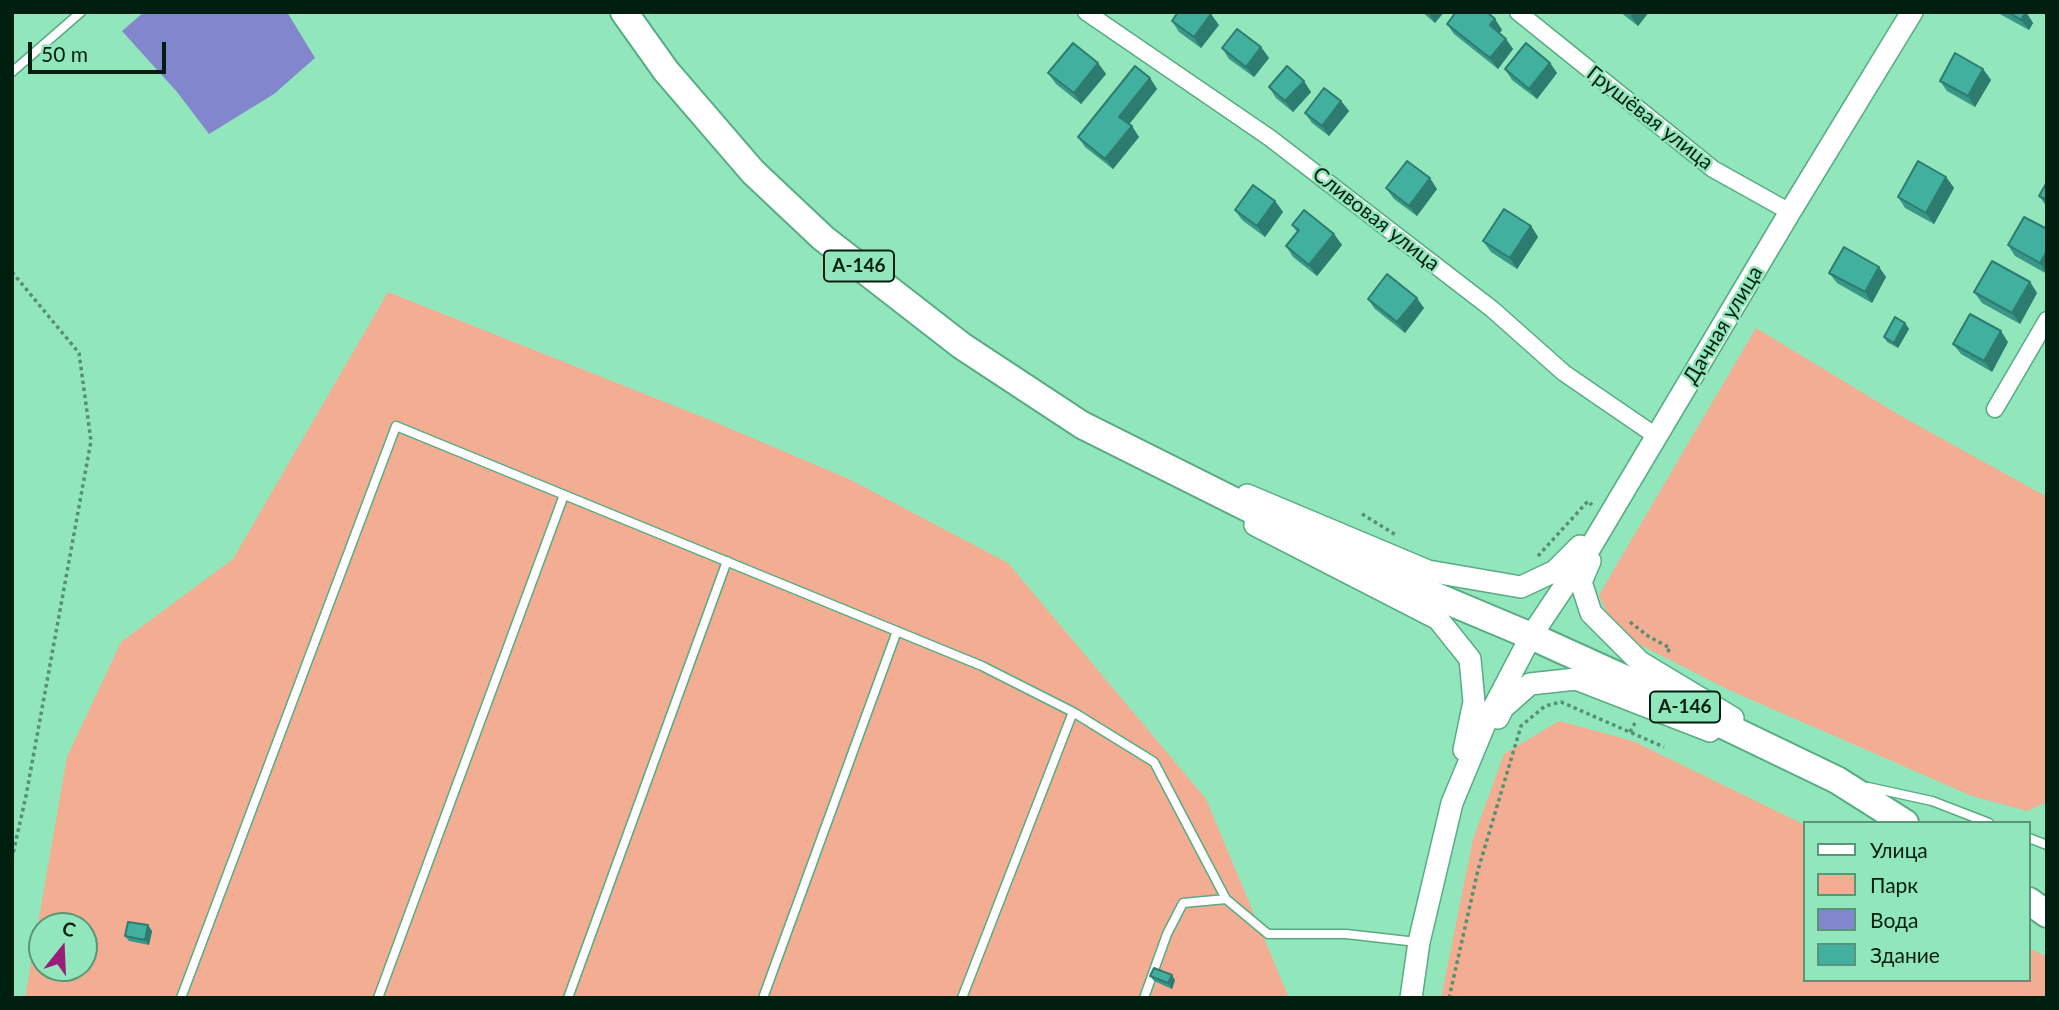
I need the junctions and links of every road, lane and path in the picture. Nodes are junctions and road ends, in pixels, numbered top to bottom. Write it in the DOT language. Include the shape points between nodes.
graph roads {
  1 [pos="81,12"];
  2 [pos="624,12"];
  3 [pos="1086,12"];
  4 [pos="1518,12"];
  5 [pos="1912,12"];
  6 [pos="12,72"];
  7 [pos="1790,212"];
  8 [pos="12,272"];
  9 [pos="2047,320"];
  10 [pos="1995,409"];
  11 [pos="1082,425"];
  12 [pos="1656,436"];
  13 [pos="564,495"];
  14 [pos="1608,517"];
  15 [pos="727,561"];
  16 [pos="897,631"];
  17 [pos="1531,636"];
  18 [pos="1073,712"];
  19 [pos="1664,747"];
  20 [pos="1837,780"];
  21 [pos="1452,803"];
  22 [pos="1902,821"];
  23 [pos="1984,821"];
  24 [pos="12,858"];
  25 [pos="1226,899"];
  26 [pos="2031,902"];
  27 [pos="2047,914"];
  28 [pos="1419,942"];
  29 [pos="181,998"];
  30 [pos="378,998"];
  31 [pos="568,998"];
  32 [pos="764,998"];
  33 [pos="962,998"];
  34 [pos="1144,998"];
  35 [pos="1411,998"];
  36 [pos="1449,998"];
  1 -- 6 [label="lane"];
  2 -- 11 [label="highway, А-146" via="666,71 754,172 823,238 962,346"];
  3 -- 12 [label="street, Сливовая улица" via="1270,138 1492,309 1564,373"];
  4 -- 7 [label="street, Грушёвая улица" via="1713,169"];
  5 -- 7 [label="main road, Дачная улица"];
  7 -- 12 [label="main road, Дачная улица"];
  8 -- 24 [label="path" via="79,353 91,441"];
  9 -- 10 [label="street"];
  11 -- 14 [label="main road" via="1428,571 1521,587 1555,571"];
  11 -- 17 [label="highway, А-146" via="1362,565"];
  11 -- 21 [label="main road" via="1285,541 1438,618 1470,659 1474,702"];
  12 -- 14 [label="main road, Дачная улица"];
  13 -- 15 [label="lane"];
  13 -- 29 [label="lane" via="396,426"];
  13 -- 30 [label="lane"];
  14 -- 17 [label="main road, Дачная улица"];
  14 -- 20 [label="main road" via="1581,582 1591,613 1640,662"];
  15 -- 16 [label="lane"];
  15 -- 31 [label="lane"];
  16 -- 18 [label="lane" via="982,666"];
  16 -- 32 [label="lane"];
  17 -- 20 [label="highway, А-146"];
  17 -- 21 [label="main road, Дачная улица" via="1484,726"];
  18 -- 25 [label="lane" via="1154,762"];
  18 -- 33 [label="lane"];
  19 -- 36 [label="path" via="1561,702 1545,706 1521,726 1478,870"];
  20 -- 21 [label="main road" via="1576,679 1530,684 1503,708"];
  20 -- 22 [label="highway, А-146"];
  20 -- 23 [label="lane" via="1932,801"];
  21 -- 28 [label="main road"];
  25 -- 28 [label="lane" via="1268,934 1346,934"];
  25 -- 34 [label="lane" via="1182,903"];
  26 -- 27 [label="highway"];
  28 -- 35 [label="main road"];
}
